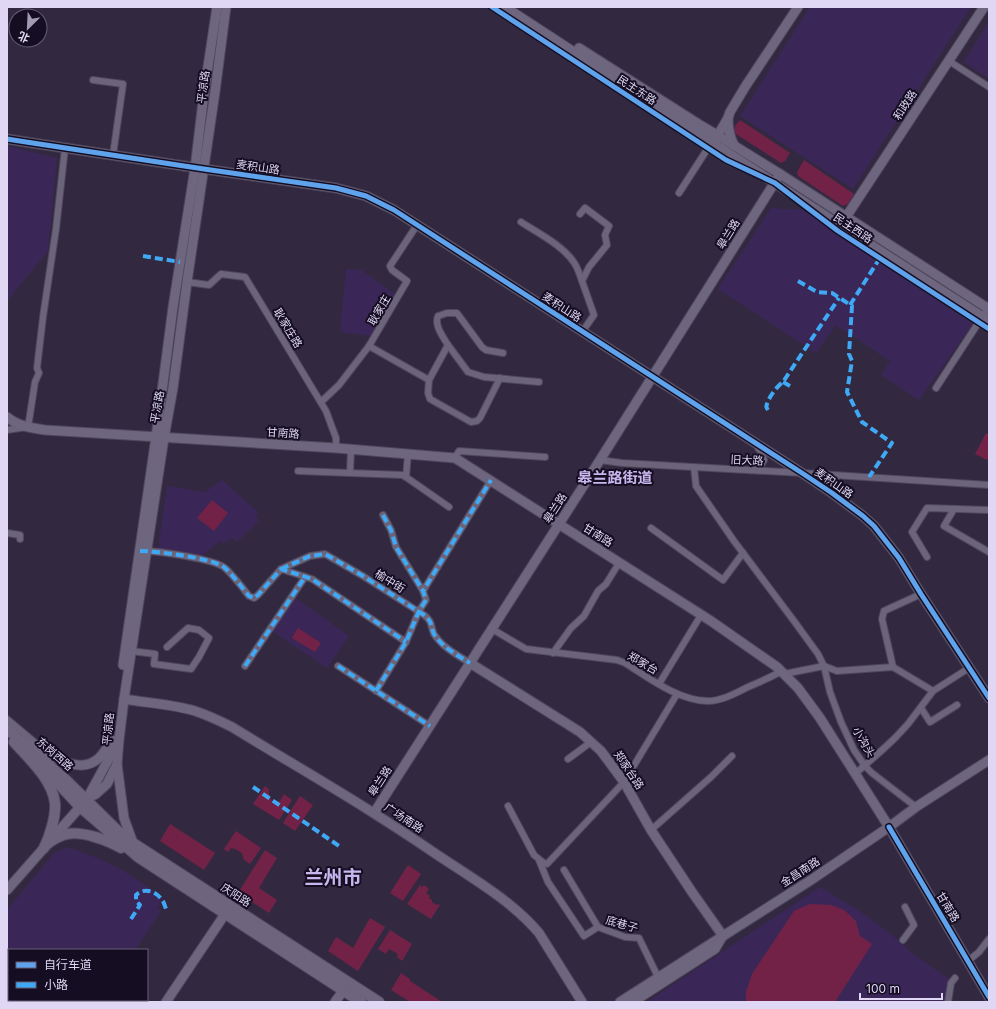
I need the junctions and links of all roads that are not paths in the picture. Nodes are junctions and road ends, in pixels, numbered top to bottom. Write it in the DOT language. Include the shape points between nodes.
graph roads {
  1 [pos="217,7"];
  2 [pos="226,7"];
  3 [pos="492,7"];
  4 [pos="515,7"];
  5 [pos="798,7"];
  6 [pos="984,7"];
  7 [pos="502,9"];
  8 [pos="949,61"];
  9 [pos="93,80"];
  10 [pos="989,87"];
  11 [pos="728,118"];
  12 [pos="7,139"];
  13 [pos="713,142"];
  14 [pos="735,146"];
  15 [pos="64,148"];
  16 [pos="113,155"];
  17 [pos="199,168"];
  18 [pos="780,174"];
  19 [pos="775,183"];
  20 [pos="679,192"];
  21 [pos="580,214"];
  22 [pos="846,217"];
  23 [pos="521,222"];
  24 [pos="417,225"];
  25 [pos="582,281"];
  26 [pos="187,282"];
  27 [pos="988,308"];
  28 [pos="983,320"];
  29 [pos="989,330"];
  30 [pos="582,332"];
  31 [pos="448,345"];
  32 [pos="369,346"];
  33 [pos="503,353"];
  34 [pos="500,378"];
  35 [pos="652,378"];
  36 [pos="430,380"];
  37 [pos="539,382"];
  38 [pos="936,388"];
  39 [pos="321,402"];
  40 [pos="7,417"];
  41 [pos="27,427"];
  42 [pos="7,430"];
  43 [pos="160,437"];
  44 [pos="748,439"];
  45 [pos="336,448"];
  46 [pos="351,450"];
  47 [pos="408,454"];
  48 [pos="545,457"];
  49 [pos="455,458"];
  50 [pos="600,460"];
  51 [pos="694,467"];
  52 [pos="743,470"];
  53 [pos="298,471"];
  54 [pos="350,473"];
  55 [pos="802,473"];
  56 [pos="842,476"];
  57 [pos="406,477"];
  58 [pos="491,480"];
  59 [pos="989,485"];
  60 [pos="842,500"];
  61 [pos="449,508"];
  62 [pos="954,509"];
  63 [pos="988,510"];
  64 [pos="383,515"];
  65 [pos="559,524"];
  66 [pos="651,528"];
  67 [pos="7,533"];
  68 [pos="20,539"];
  69 [pos="143,551"];
  70 [pos="989,552"];
  71 [pos="743,553"];
  72 [pos="928,556"];
  73 [pos="619,563"];
  74 [pos="281,569"];
  75 [pos="305,577"];
  76 [pos="423,591"];
  77 [pos="921,594"];
  78 [pos="419,611"];
  79 [pos="701,615"];
  80 [pos="492,629"];
  81 [pos="406,642"];
  82 [pos="167,647"];
  83 [pos="131,651"];
  84 [pos="553,653"];
  85 [pos="470,663"];
  86 [pos="245,666"];
  87 [pos="338,666"];
  88 [pos="824,666"];
  89 [pos="893,667"];
  90 [pos="969,668"];
  91 [pos="783,673"];
  92 [pos="659,684"];
  93 [pos="933,691"];
  94 [pos="376,692"];
  95 [pos="677,694"];
  96 [pos="989,698"];
  97 [pos="124,699"];
  98 [pos="956,705"];
  99 [pos="921,708"];
  100 [pos="7,719"];
  101 [pos="430,726"];
  102 [pos="7,729"];
  103 [pos="13,739"];
  104 [pos="113,739"];
  105 [pos="591,742"];
  106 [pos="48,754"];
  107 [pos="732,756"];
  108 [pos="568,759"];
  109 [pos="989,760"];
  110 [pos="117,764"];
  111 [pos="865,766"];
  112 [pos="989,766"];
  113 [pos="855,774"];
  114 [pos="624,782"];
  115 [pos="83,803"];
  116 [pos="508,806"];
  117 [pos="916,808"];
  118 [pos="374,813"];
  119 [pos="889,827"];
  120 [pos="652,830"];
  121 [pos="133,843"];
  122 [pos="44,848"];
  123 [pos="138,857"];
  124 [pos="538,859"];
  125 [pos="564,870"];
  126 [pos="7,890"];
  127 [pos="905,907"];
  128 [pos="225,914"];
  129 [pos="598,928"];
  130 [pos="723,936"];
  131 [pos="989,939"];
  132 [pos="903,940"];
  133 [pos="968,961"];
  134 [pos="658,977"];
  135 [pos="955,978"];
  136 [pos="343,991"];
  137 [pos="989,997"];
  138 [pos="166,1002"];
  139 [pos="335,1002"];
  140 [pos="361,1002"];
  141 [pos="379,1002"];
  142 [pos="582,1002"];
  143 [pos="620,1002"];
  144 [pos="633,1002"];
  145 [pos="948,1002"];
  1 -- 17 [label="street, 平凉路" via="204,93"];
  2 -- 17 [label="street, 平凉路"];
  3 -- 7 [label="street, 民主东路"];
  4 -- 13 [label="street, 民主东路" via="700,125"];
  5 -- 11 [label="street" via="745,87"];
  6 -- 8 [label="street, 和政路"];
  7 -- 13 [label="street, 民主东路"];
  8 -- 10 [label="street"];
  8 -- 22 [label="street, 和政路"];
  9 -- 16 [label="street" via="122,84"];
  11 -- 13 [label="street"];
  11 -- 14 [label="street" via="729,133"];
  12 -- 15 [label="street, 麦积山路"];
  13 -- 14 [label="street, 民主东路"];
  13 -- 19 [label="street, 民主东路"];
  13 -- 20 [label="street"];
  14 -- 18 [label="street, 民主东路"];
  15 -- 16 [label="street, 麦积山路"];
  15 -- 41 [label="street" via="56,229 42,318 37,368 39,373"];
  16 -- 17 [label="street, 麦积山路"];
  17 -- 24 [label="street, 麦积山路" via="336,188 366,196"];
  17 -- 26 [label="street, 平凉路"];
  17 -- 43 [label="street, 平凉路" via="173,307"];
  18 -- 19 [label="street, 皋兰路"];
  18 -- 22 [label="street, 民主西路"];
  19 -- 28 [label="street, 民主西路"];
  19 -- 35 [label="street, 皋兰路"];
  21 -- 25 [label="street" via="585,208 609,226 605,235 607,245 589,266"];
  22 -- 27 [label="street, 民主西路"];
  23 -- 25 [label="street" via="554,243 568,256 575,263"];
  24 -- 30 [label="street, 麦积山路"];
  24 -- 32 [label="street, 耿家庄" via="390,266 407,281"];
  25 -- 30 [label="street" via="594,315"];
  26 -- 39 [label="street, 耿家庄路" via="209,285 222,274 245,277"];
  26 -- 43 [label="street, 平凉路" via="173,388"];
  27 -- 28 [label="street"];
  28 -- 29 [label="street, 民主西路"];
  28 -- 38 [label="street"];
  30 -- 35 [label="street, 麦积山路"];
  31 -- 33 [label="street" via="437,324 438,316 457,313 482,347"];
  31 -- 34 [label="street" via="468,372"];
  31 -- 36 [label="street"];
  32 -- 36 [label="street"];
  32 -- 39 [label="street, 耿家庄" via="353,369"];
  34 -- 36 [label="street" via="480,418 471,422 430,399"];
  34 -- 37 [label="street"];
  35 -- 44 [label="street, 麦积山路"];
  35 -- 50 [label="street, 皋兰路"];
  39 -- 45 [label="street, 耿家庄路" via="336,438"];
  40 -- 41 [label="street, 甘南路"];
  41 -- 42 [label="street"];
  41 -- 43 [label="street, 甘南路"];
  43 -- 45 [label="street, 甘南路"];
  43 -- 69 [label="street, 平凉路"];
  44 -- 52 [label="street" via="758,447 764,460 760,467"];
  44 -- 55 [label="street, 麦积山路"];
  45 -- 46 [label="street, 甘南路"];
  46 -- 47 [label="street, 甘南路"];
  46 -- 54 [label="street"];
  47 -- 49 [label="street, 甘南路"];
  47 -- 57 [label="street"];
  48 -- 49 [label="street" via="459,451"];
  49 -- 58 [label="street, 甘南路"];
  50 -- 51 [label="street, 旧大路"];
  50 -- 65 [label="street, 皋兰路"];
  51 -- 52 [label="street, 旧大路"];
  51 -- 71 [label="street, 小沟头" via="696,486"];
  52 -- 55 [label="street, 旧大路"];
  53 -- 54 [label="street"];
  54 -- 57 [label="street"];
  55 -- 56 [label="street, 旧大路"];
  55 -- 60 [label="street, 麦积山路"];
  56 -- 59 [label="street, 旧大路"];
  56 -- 60 [label="street" via="831,477 827,483 830,490"];
  57 -- 61 [label="street"];
  58 -- 65 [label="street, 甘南路"];
  58 -- 76 [label="street"];
  60 -- 77 [label="street, 麦积山路" via="874,526 899,558"];
  62 -- 63 [label="street"];
  62 -- 70 [label="street" via="944,526"];
  62 -- 72 [label="street" via="927,508 912,532"];
  64 -- 76 [label="street" via="396,547"];
  65 -- 73 [label="street, 甘南路"];
  65 -- 80 [label="street, 皋兰路"];
  66 -- 71 [label="street" via="723,580"];
  67 -- 68 [label="street" via="20,535"];
  69 -- 74 [label="street, 榆中街" via="219,564 254,598"];
  69 -- 83 [label="street, 平凉路"];
  69 -- 104 [label="street, 平凉路"];
  71 -- 88 [label="street, 小沟头" via="818,654"];
  73 -- 79 [label="street, 甘南路"];
  73 -- 84 [label="street" via="606,584 598,591 584,616 571,628"];
  74 -- 75 [label="street"];
  74 -- 78 [label="street, 榆中街" via="310,556 325,554"];
  75 -- 81 [label="street" via="312,579"];
  75 -- 86 [label="street"];
  76 -- 78 [label="street" via="426,600"];
  77 -- 89 [label="street" via="884,611 882,619"];
  77 -- 90 [label="street, 麦积山路"];
  78 -- 81 [label="street"];
  78 -- 85 [label="street, 榆中街" via="429,618 434,634 443,645"];
  79 -- 91 [label="street, 甘南路"];
  79 -- 92 [label="street"];
  80 -- 84 [label="street, 郑家台" via="526,650"];
  80 -- 85 [label="street, 皋兰路"];
  81 -- 94 [label="street"];
  82 -- 83 [label="street" via="188,628 199,630 209,638 191,669 154,664 155,654"];
  83 -- 97 [label="street, 平凉路"];
  84 -- 92 [label="street, 郑家台" via="617,660"];
  85 -- 101 [label="street, 皋兰路"];
  85 -- 105 [label="street, 郑家台路" via="580,732"];
  87 -- 94 [label="street"];
  88 -- 89 [label="street" via="837,671"];
  88 -- 91 [label="street, 郑家台"];
  88 -- 111 [label="street, 小沟头" via="841,722"];
  89 -- 93 [label="street"];
  90 -- 93 [label="street"];
  90 -- 96 [label="street, 麦积山路"];
  91 -- 95 [label="street, 郑家台" via="720,699 709,701"];
  91 -- 113 [label="street, 甘南路" via="798,688 820,718"];
  92 -- 95 [label="street, 郑家台"];
  93 -- 99 [label="street"];
  94 -- 101 [label="street"];
  95 -- 114 [label="street"];
  97 -- 110 [label="street, 平凉路"];
  97 -- 118 [label="street, 广场南路" via="178,707 218,720"];
  98 -- 99 [label="street" via="930,722"];
  99 -- 111 [label="street" via="895,738"];
  100 -- 106 [label="street, 东岗西路"];
  101 -- 118 [label="street, 皋兰路"];
  102 -- 103 [label="main road, 东岗西路"];
  103 -- 106 [label="street"];
  103 -- 115 [label="main road, 东岗西路"];
  103 -- 122 [label="main road" via="40,772 53,796 54,816"];
  104 -- 106 [label="street" via="99,758 91,763 72,764"];
  104 -- 115 [label="street, 平凉路" via="112,753"];
  105 -- 108 [label="street"];
  105 -- 114 [label="street, 郑家台路"];
  107 -- 120 [label="street"];
  109 -- 117 [label="street, 金昌南路"];
  110 -- 115 [label="street, 平凉路" via="107,784"];
  110 -- 121 [label="street" via="124,818"];
  111 -- 113 [label="street"];
  111 -- 117 [label="street, 小沟头"];
  112 -- 119 [label="street, 金昌南路" via="907,820"];
  113 -- 119 [label="street, 甘南路"];
  114 -- 120 [label="street, 郑家台路"];
  114 -- 124 [label="street" via="547,864"];
  115 -- 121 [label="main road, 庆阳路"];
  115 -- 122 [label="street, 平凉路"];
  115 -- 123 [label="main road, 庆阳路"];
  116 -- 124 [label="street" via="534,856"];
  117 -- 119 [label="street, 金昌南路"];
  118 -- 142 [label="street, 广场南路" via="519,912 539,933"];
  119 -- 130 [label="street, 金昌南路"];
  119 -- 133 [label="street, 甘南路"];
  120 -- 130 [label="street, 郑家台路"];
  121 -- 141 [label="main road, 庆阳路"];
  122 -- 123 [label="main road" via="53,839 74,833 116,844"];
  122 -- 126 [label="street, 平凉路"];
  123 -- 128 [label="main road, 庆阳路"];
  124 -- 129 [label="street" via="548,882 584,936"];
  125 -- 129 [label="street, 底巷子"];
  127 -- 132 [label="street" via="914,925"];
  128 -- 136 [label="main road, 庆阳路"];
  128 -- 138 [label="street"];
  129 -- 134 [label="street, 底巷子" via="625,937 639,938"];
  130 -- 134 [label="street, 金昌南路"];
  130 -- 144 [label="street, 金昌南路" via="715,949"];
  131 -- 133 [label="street"];
  133 -- 137 [label="street, 甘南路"];
  134 -- 143 [label="street, 金昌南路"];
  135 -- 145 [label="street" via="951,983"];
  136 -- 139 [label="street"];
  136 -- 140 [label="main road, 庆阳路"];
}
